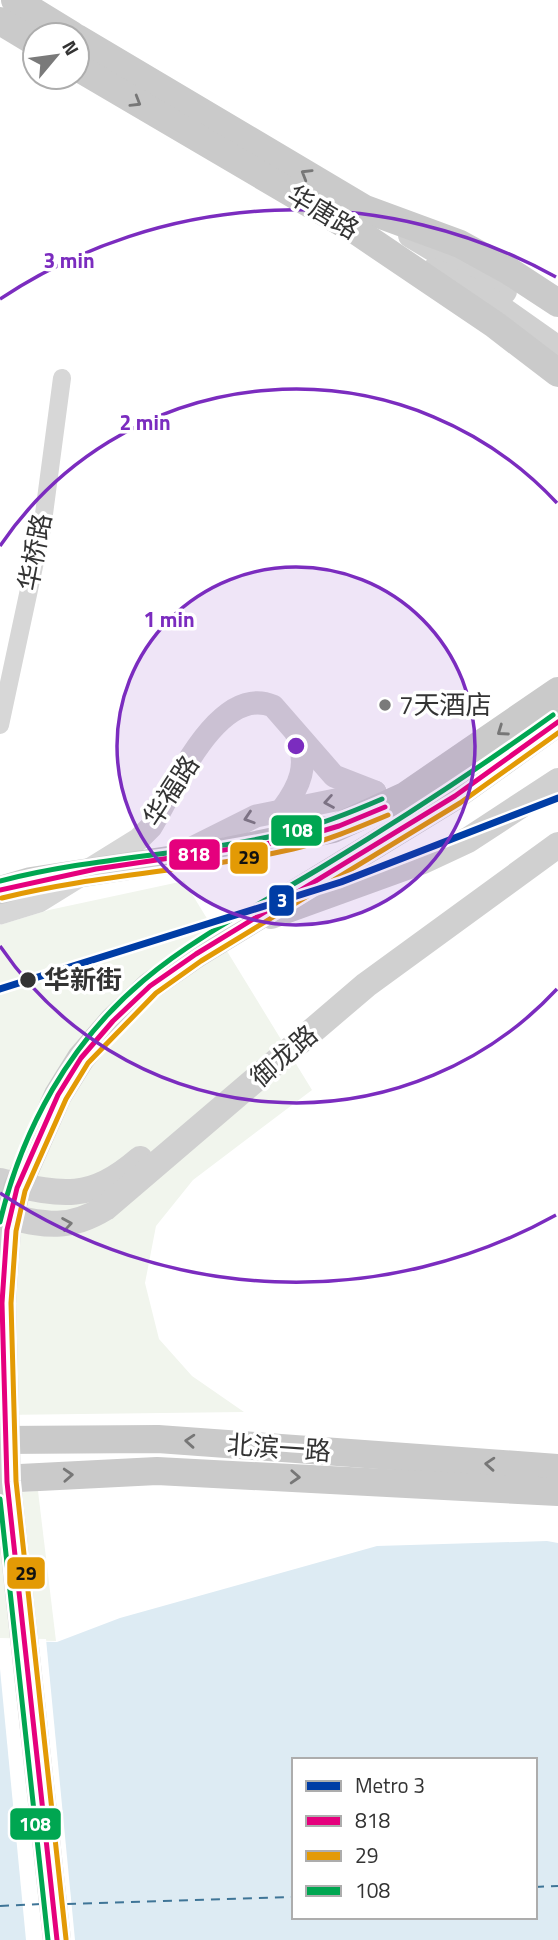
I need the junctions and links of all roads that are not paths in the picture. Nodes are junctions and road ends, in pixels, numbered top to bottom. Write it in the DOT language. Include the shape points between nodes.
graph roads {
  1 [pos="7,15"];
  2 [pos="26,21"];
  3 [pos="21,28"];
  4 [pos="91,47"];
  5 [pos="91,75"];
  6 [pos="361,220"];
  7 [pos="558,303"];
  8 [pos="558,327"];
  9 [pos="558,349"];
  10 [pos="558,373"];
  11 [pos="62,378"];
  12 [pos="558,691"];
  13 [pos="558,722"];
  14 [pos="0,725"];
  15 [pos="293,727"];
  16 [pos="444,772"];
  17 [pos="558,781"];
  18 [pos="375,792"];
  19 [pos="558,798"];
  20 [pos="282,810"];
  21 [pos="509,814"];
  22 [pos="558,829"];
  23 [pos="223,842"];
  24 [pos="558,845"];
  25 [pos="0,890"];
  26 [pos="0,913"];
  27 [pos="243,926"];
  28 [pos="0,1181"];
  29 [pos="0,1214"];
  30 [pos="0,1440"];
  31 [pos="558,1468"];
  32 [pos="0,1479"];
  33 [pos="558,1492"];
  34 [pos="57,1940"];
  1 -- 2 [label="main road"];
  1 -- 3 [label="main road"];
  6 -- 4 [label="main road, 华唐路, one-way"];
  5 -- 6 [label="main road, 华唐路, one-way"];
  6 -- 7 [label="main road, 华唐路" via="460,244"];
  6 -- 8 [label="main road" via="458,262"];
  6 -- 9 [label="main road"];
  6 -- 10 [label="main road, 华唐路"];
  11 -- 14 [label="street, 华桥路" via="42,529"];
  12 -- 16 [label="main road, one-way"];
  13 -- 27 [label="main road" via="455,796"];
  15 -- 18 [label="street, 华福路" via="334,776"];
  15 -- 20 [label="street" via="301,746 303,771 296,792"];
  15 -- 26 [label="street, 华福路" via="273,706 260,701 230,710 209,731 139,839 39,901"];
  16 -- 18 [label="street"];
  16 -- 23 [label="main road" via="369,815 333,828"];
  17 -- 21 [label="main road"];
  18 -- 20 [label="street, one-way"];
  19 -- 21 [label="main road" via="546,798"];
  20 -- 23 [label="street, one-way" via="239,822"];
  21 -- 27 [label="main road" via="423,861"];
  22 -- 28 [label="main road, 御龙路" via="354,972 114,1179 74,1195"];
  23 -- 25 [label="main road" via="164,862 31,881"];
  29 -- 24 [label="main road, 御龙路, one-way" via="57,1226 77,1223 105,1208 366,985"];
  27 -- 34 [label="main road" via="159,980 113,1021 81,1058 58,1095 17,1188 8,1230 2,1303 7,1482"];
  31 -- 30 [label="main road, 北滨一路, one-way" via="158,1439"];
  32 -- 33 [label="main road, 北滨一路, one-way" via="157,1471"];
}
